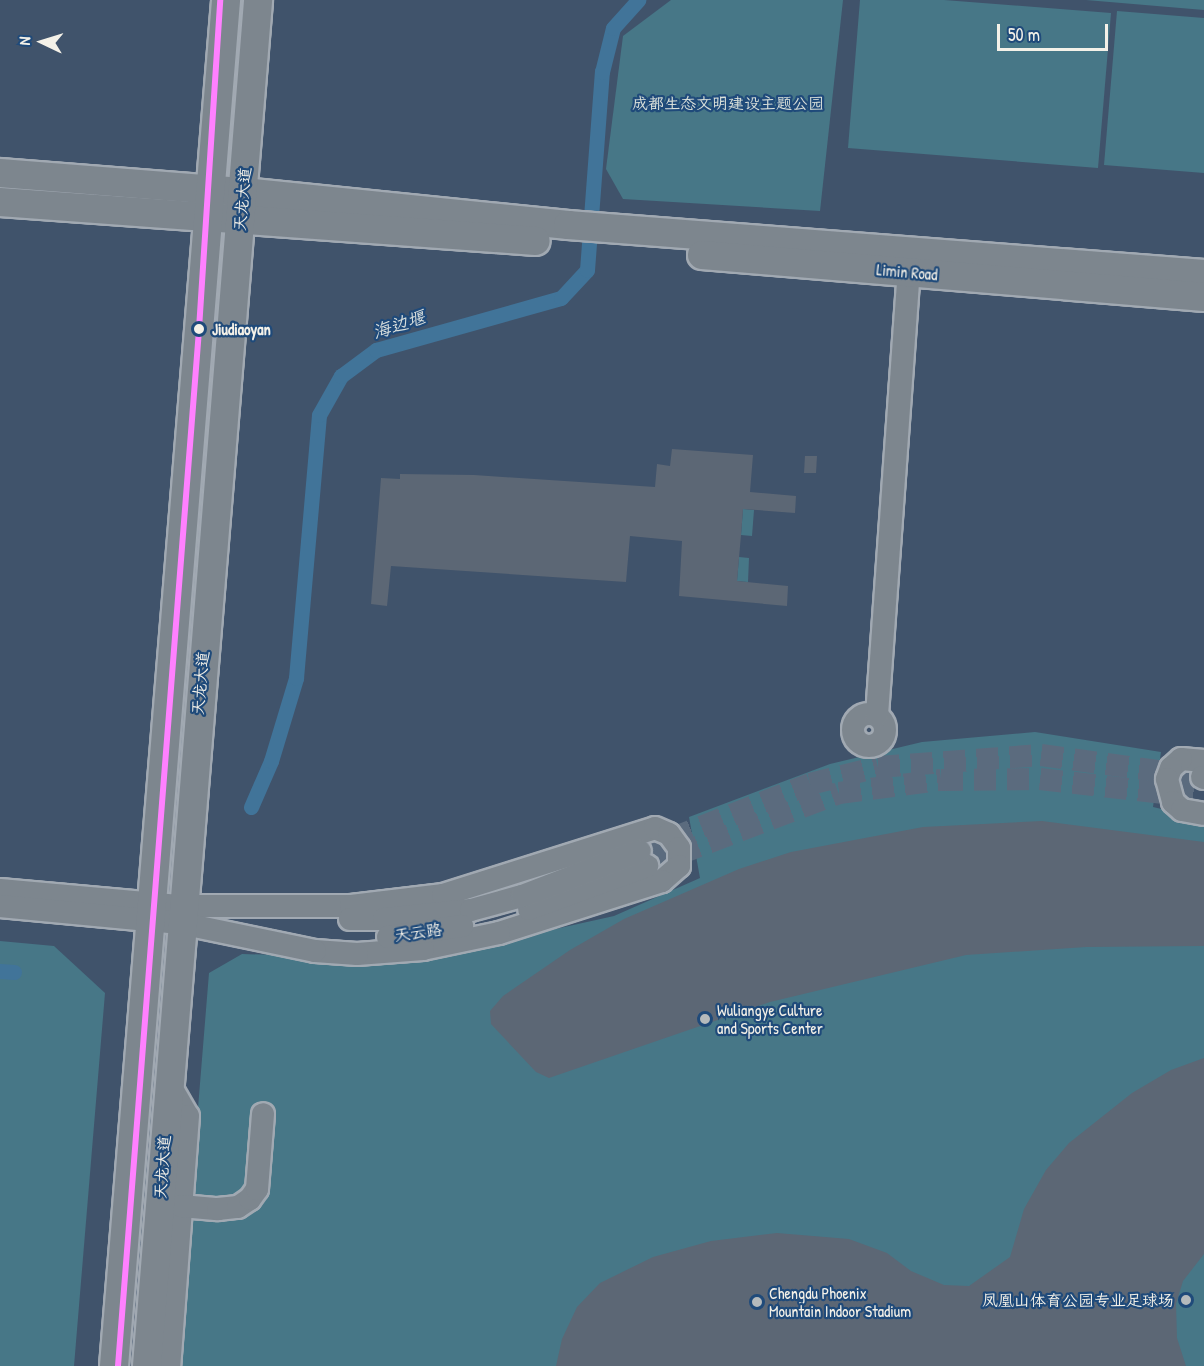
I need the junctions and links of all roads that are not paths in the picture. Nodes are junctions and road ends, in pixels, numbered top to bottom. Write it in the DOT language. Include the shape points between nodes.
graph roads {
  1 [pos="226,0"];
  2 [pos="258,0"];
  3 [pos="0,172"];
  4 [pos="213,190"];
  5 [pos="243,192"];
  6 [pos="0,202"];
  7 [pos="211,219"];
  8 [pos="240,220"];
  9 [pos="566,234"];
  10 [pos="904,261"];
  11 [pos="1204,274"];
  12 [pos="1204,297"];
  13 [pos="871,714"];
  14 [pos="644,859"];
  15 [pos="0,890"];
  16 [pos="0,906"];
  17 [pos="151,912"];
  18 [pos="181,915"];
  19 [pos="168,1082"];
  20 [pos="263,1114"];
  21 [pos="181,1206"];
  22 [pos="114,1366"];
  23 [pos="147,1366"];
  24 [pos="169,1366"];
  1 -- 4 [label="main road, 天龙大道"];
  2 -- 5 [label="main road, 天龙大道"];
  3 -- 4 [label="main road"];
  4 -- 5 [label="main road"];
  4 -- 7 [label="main road, 天龙大道"];
  5 -- 8 [label="main road, 天龙大道"];
  5 -- 9 [label="main road"];
  6 -- 7 [label="main road"];
  7 -- 8 [label="main road"];
  7 -- 17 [label="main road, 天龙大道"];
  8 -- 9 [label="main road"];
  8 -- 18 [label="main road, 天龙大道"];
  9 -- 10 [label="main road, Limin Road"];
  10 -- 11 [label="main road, Limin Road"];
  10 -- 12 [label="main road, Limin Road"];
  10 -- 13 [label="street"];
  14 -- 18 [label="street, 天云路" via="502,918 417,934 358,939"];
  15 -- 17 [label="street"];
  16 -- 17 [label="street"];
  17 -- 18 [label="street"];
  17 -- 22 [label="main road, 天龙大道"];
  18 -- 18 [label="street" via="315,951 357,954 423,949 499,933 662,881 679,866 679,848 669,834 655,828 443,895 351,906"];
  18 -- 19 [label="main road, 天龙大道"];
  19 -- 21 [label="street" via="188,1116"];
  19 -- 23 [label="main road, 天龙大道"];
  20 -- 21 [label="street" via="257,1189 250,1199 238,1207"];
  21 -- 24 [label="street"];
}
